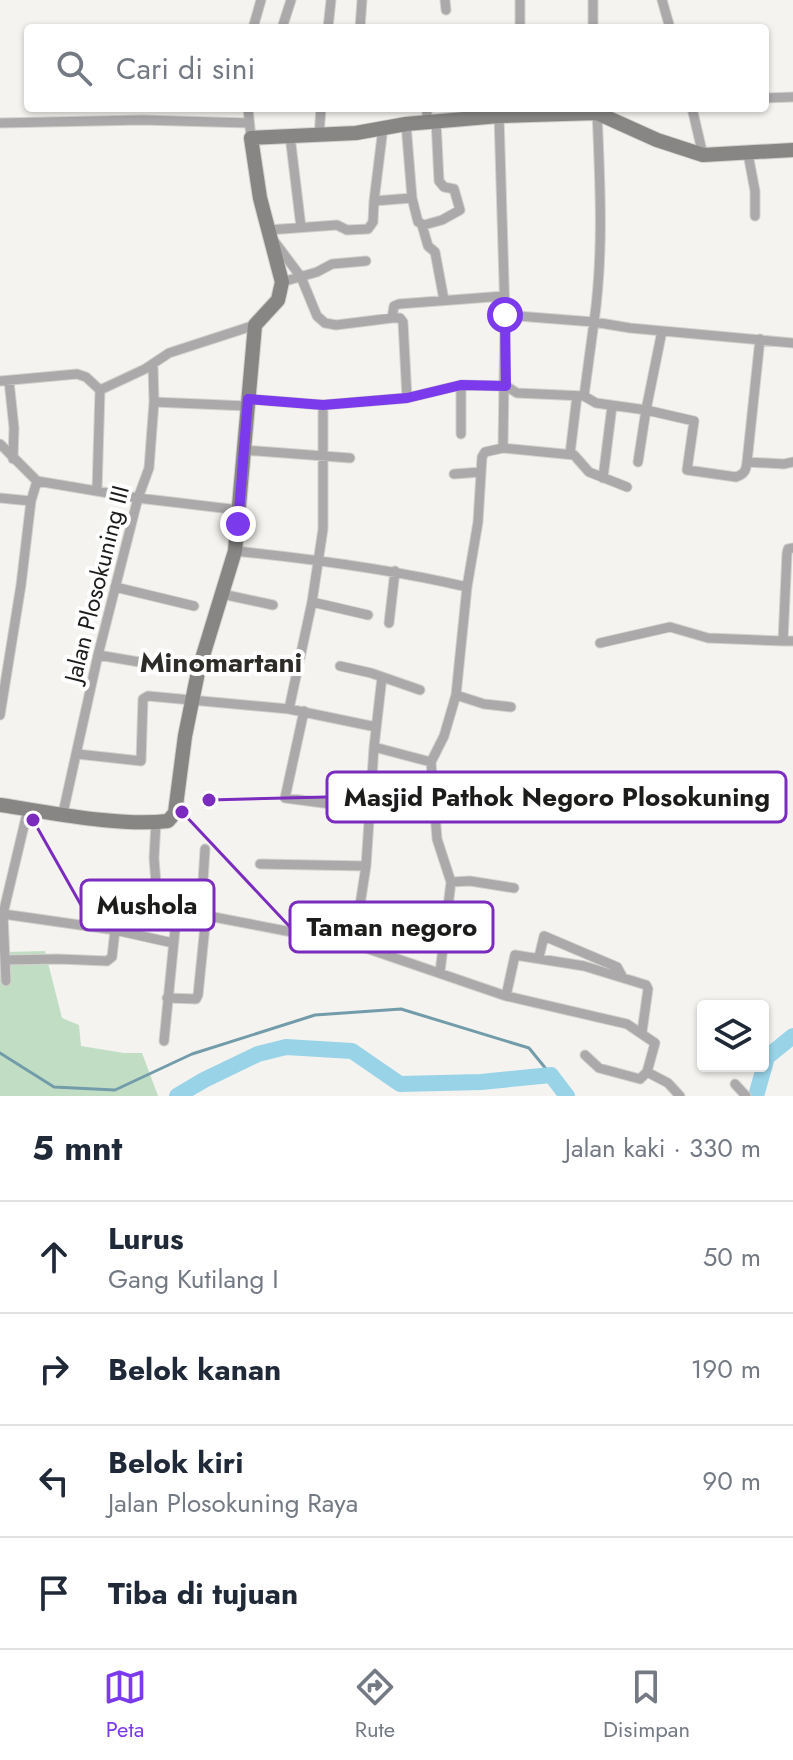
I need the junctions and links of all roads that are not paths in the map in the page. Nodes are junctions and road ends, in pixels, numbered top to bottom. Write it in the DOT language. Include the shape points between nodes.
graph roads {
  1 [pos="261,0"];
  2 [pos="291,0"];
  3 [pos="331,0"];
  4 [pos="362,0"];
  5 [pos="520,0"];
  6 [pos="593,0"];
  7 [pos="662,0"];
  8 [pos="254,24"];
  9 [pos="283,24"];
  10 [pos="328,24"];
  11 [pos="360,24"];
  12 [pos="520,24"];
  13 [pos="593,24"];
  14 [pos="669,24"];
  15 [pos="793,97"];
  16 [pos="769,98"];
  17 [pos="248,112"];
  18 [pos="321,112"];
  19 [pos="577,112"];
  20 [pos="596,112"];
  21 [pos="693,112"];
  22 [pos="615,115"];
  23 [pos="499,116"];
  24 [pos="430,117"];
  25 [pos="0,123"];
  26 [pos="406,124"];
  27 [pos="383,128"];
  28 [pos="250,131"];
  29 [pos="290,136"];
  30 [pos="319,136"];
  31 [pos="793,150"];
  32 [pos="748,154"];
  33 [pos="703,155"];
  34 [pos="412,198"];
  35 [pos="374,201"];
  36 [pos="755,216"];
  37 [pos="422,225"];
  38 [pos="301,227"];
  39 [pos="269,232"];
  40 [pos="366,261"];
  41 [pos="294,279"];
  42 [pos="504,296"];
  43 [pos="444,300"];
  44 [pos="505,315"];
  45 [pos="392,318"];
  46 [pos="594,322"];
  47 [pos="255,325"];
  48 [pos="662,331"];
  49 [pos="760,339"];
  50 [pos="793,343"];
  51 [pos="153,364"];
  52 [pos="4,381"];
  53 [pos="461,385"];
  54 [pos="506,386"];
  55 [pos="100,390"];
  56 [pos="580,396"];
  57 [pos="407,398"];
  58 [pos="154,402"];
  59 [pos="248,402"];
  60 [pos="323,405"];
  61 [pos="612,406"];
  62 [pos="646,410"];
  63 [pos="461,434"];
  64 [pos="0,444"];
  65 [pos="503,448"];
  66 [pos="244,450"];
  67 [pos="570,454"];
  68 [pos="324,458"];
  69 [pos="350,458"];
  70 [pos="13,459"];
  71 [pos="638,462"];
  72 [pos="747,462"];
  73 [pos="793,462"];
  74 [pos="481,472"];
  75 [pos="454,474"];
  76 [pos="603,478"];
  77 [pos="37,481"];
  78 [pos="627,487"];
  79 [pos="97,491"];
  80 [pos="0,498"];
  81 [pos="138,498"];
  82 [pos="31,501"];
  83 [pos="239,510"];
  84 [pos="793,548"];
  85 [pos="235,551"];
  86 [pos="319,559"];
  87 [pos="395,571"];
  88 [pos="115,587"];
  89 [pos="467,587"];
  90 [pos="222,594"];
  91 [pos="312,602"];
  92 [pos="273,605"];
  93 [pos="194,606"];
  94 [pos="368,615"];
  95 [pos="389,623"];
  96 [pos="788,641"];
  97 [pos="600,643"];
  98 [pos="98,655"];
  99 [pos="340,666"];
  100 [pos="198,672"];
  101 [pos="382,677"];
  102 [pos="3,689"];
  103 [pos="420,690"];
  104 [pos="456,695"];
  105 [pos="193,700"];
  106 [pos="511,707"];
  107 [pos="289,709"];
  108 [pos="304,711"];
  109 [pos="0,715"];
  110 [pos="376,727"];
  111 [pos="374,747"];
  112 [pos="77,754"];
  113 [pos="431,762"];
  114 [pos="0,805"];
  115 [pos="28,809"];
  116 [pos="369,809"];
  117 [pos="63,813"];
  118 [pos="156,822"];
  119 [pos="205,849"];
  120 [pos="260,864"];
  121 [pos="366,866"];
  122 [pos="451,882"];
  123 [pos="514,888"];
  124 [pos="3,897"];
  125 [pos="177,910"];
  126 [pos="3,914"];
  127 [pos="203,915"];
  128 [pos="115,930"];
  129 [pos="173,943"];
  130 [pos="354,944"];
  131 [pos="539,957"];
  132 [pos="5,960"];
  133 [pos="440,972"];
  134 [pos="623,978"];
  135 [pos="6,981"];
  136 [pos="506,996"];
  137 [pos="167,998"];
  138 [pos="642,1032"];
  139 [pos="164,1041"];
  140 [pos="585,1055"];
  141 [pos="647,1072"];
  142 [pos="735,1084"];
  143 [pos="680,1096"];
  144 [pos="746,1096"];
  1 -- 8 [label="street"];
  2 -- 9 [label="street"];
  3 -- 10 [label="street"];
  4 -- 11 [label="street"];
  5 -- 12 [label="street"];
  6 -- 13 [label="street"];
  7 -- 14 [label="street"];
  15 -- 16 [label="street"];
  17 -- 28 [label="street"];
  18 -- 30 [label="street"];
  19 -- 23 [label="street"];
  20 -- 46 [label="street" via="601,197"];
  21 -- 33 [label="street"];
  22 -- 33 [label="street" via="657,140"];
  23 -- 24 [label="street"];
  23 -- 42 [label="street"];
  24 -- 26 [label="street"];
  24 -- 37 [label="street" via="439,181 453,188 460,210"];
  25 -- 28 [label="street" via="142,120"];
  26 -- 27 [label="street"];
  26 -- 34 [label="street"];
  27 -- 30 [label="street"];
  27 -- 35 [label="street"];
  28 -- 29 [label="street"];
  28 -- 39 [label="street"];
  29 -- 30 [label="street"];
  29 -- 38 [label="street"];
  31 -- 32 [label="street"];
  32 -- 33 [label="street"];
  32 -- 36 [label="street"];
  34 -- 35 [label="street"];
  34 -- 37 [label="street"];
  35 -- 38 [label="street" via="368,229"];
  37 -- 43 [label="street" via="435,252"];
  38 -- 39 [label="street"];
  39 -- 41 [label="street"];
  40 -- 41 [label="street" via="330,264"];
  41 -- 45 [label="street" via="325,323"];
  41 -- 47 [label="street"];
  42 -- 43 [label="street"];
  42 -- 44 [label="street"];
  43 -- 45 [label="street" via="399,304"];
  44 -- 46 [label="street"];
  44 -- 54 [label="street"];
  45 -- 57 [label="street" via="403,322"];
  46 -- 48 [label="street"];
  46 -- 56 [label="street"];
  47 -- 51 [label="street" via="169,353"];
  47 -- 59 [label="street"];
  48 -- 49 [label="street"];
  48 -- 62 [label="street"];
  49 -- 50 [label="street"];
  49 -- 72 [label="street"];
  51 -- 55 [label="street"];
  51 -- 58 [label="street, Jalan Plosokuning III"];
  52 -- 55 [label="street" via="77,374"];
  52 -- 70 [label="street" via="14,428"];
  53 -- 54 [label="street"];
  53 -- 57 [label="street"];
  53 -- 63 [label="street"];
  54 -- 56 [label="street" via="517,393"];
  54 -- 65 [label="street"];
  55 -- 79 [label="street"];
  56 -- 61 [label="street"];
  56 -- 67 [label="street"];
  57 -- 60 [label="street"];
  58 -- 59 [label="street"];
  58 -- 81 [label="street, Jalan Plosokuning III" via="149,468"];
  59 -- 60 [label="street"];
  59 -- 66 [label="street"];
  60 -- 68 [label="street"];
  61 -- 62 [label="street"];
  61 -- 76 [label="street"];
  62 -- 71 [label="street"];
  62 -- 72 [label="street" via="694,421 687,470 736,477 746,471"];
  64 -- 70 [label="street"];
  65 -- 67 [label="street"];
  65 -- 74 [label="street" via="485,452"];
  66 -- 68 [label="street"];
  66 -- 83 [label="street"];
  67 -- 76 [label="street"];
  68 -- 69 [label="street"];
  68 -- 86 [label="street"];
  70 -- 77 [label="street"];
  72 -- 73 [label="street"];
  74 -- 75 [label="street"];
  74 -- 89 [label="street"];
  76 -- 78 [label="street"];
  77 -- 79 [label="street"];
  77 -- 82 [label="street"];
  79 -- 81 [label="street"];
  80 -- 82 [label="street"];
  81 -- 83 [label="street"];
  81 -- 88 [label="street, Jalan Plosokuning III"];
  82 -- 102 [label="street"];
  83 -- 85 [label="street"];
  84 -- 96 [label="street" via="787,553"];
  85 -- 86 [label="street"];
  85 -- 90 [label="street"];
  86 -- 87 [label="street"];
  86 -- 91 [label="street"];
  87 -- 89 [label="street"];
  87 -- 95 [label="street"];
  88 -- 93 [label="street"];
  88 -- 98 [label="street, Jalan Plosokuning III"];
  89 -- 104 [label="street"];
  90 -- 92 [label="street"];
  90 -- 100 [label="street"];
  91 -- 94 [label="street"];
  91 -- 107 [label="street"];
  96 -- 97 [label="street" via="708,638 670,627"];
  98 -- 100 [label="street"];
  98 -- 112 [label="street, Jalan Plosokuning III"];
  99 -- 101 [label="street"];
  100 -- 105 [label="street"];
  101 -- 103 [label="street"];
  101 -- 110 [label="street"];
  102 -- 109 [label="street"];
  104 -- 106 [label="street"];
  104 -- 113 [label="street"];
  105 -- 107 [label="street"];
  105 -- 112 [label="street" via="145,697 141,761"];
  105 -- 118 [label="street" via="175,813 168,821"];
  107 -- 108 [label="street"];
  108 -- 110 [label="street"];
  108 -- 116 [label="street" via="285,798"];
  110 -- 111 [label="street"];
  111 -- 113 [label="street"];
  111 -- 116 [label="street"];
  112 -- 117 [label="street, Jalan Plosokuning III"];
  113 -- 122 [label="street" via="437,839"];
  114 -- 115 [label="street"];
  115 -- 117 [label="street"];
  115 -- 124 [label="street"];
  116 -- 121 [label="street"];
  117 -- 118 [label="street"];
  118 -- 125 [label="street" via="157,896"];
  119 -- 127 [label="street"];
  120 -- 121 [label="street"];
  121 -- 130 [label="street"];
  122 -- 123 [label="street"];
  122 -- 133 [label="street"];
  124 -- 126 [label="street"];
  125 -- 127 [label="street"];
  125 -- 129 [label="street"];
  126 -- 128 [label="street"];
  126 -- 132 [label="street"];
  127 -- 130 [label="street"];
  127 -- 137 [label="street" via="198,995 189,1001"];
  128 -- 129 [label="street"];
  128 -- 132 [label="street" via="107,961"];
  129 -- 137 [label="street"];
  130 -- 133 [label="street"];
  131 -- 134 [label="street"];
  131 -- 134 [label="street" via="544,936 617,967"];
  131 -- 136 [label="street" via="513,957"];
  132 -- 135 [label="street"];
  133 -- 136 [label="street"];
  134 -- 138 [label="street" via="648,989"];
  136 -- 138 [label="street"];
  137 -- 139 [label="street"];
  138 -- 141 [label="street" via="655,1043"];
  140 -- 141 [label="street" via="604,1071 640,1079"];
  141 -- 143 [label="street"];
  142 -- 144 [label="street"];
}
